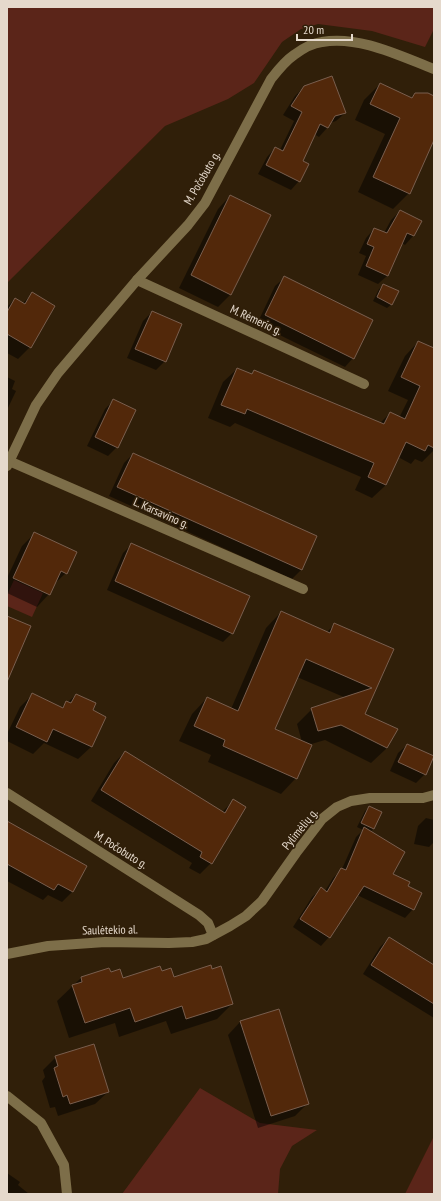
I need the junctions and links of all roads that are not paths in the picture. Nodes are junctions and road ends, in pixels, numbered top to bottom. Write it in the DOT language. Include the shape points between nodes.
graph roads {
  1 [pos="434,69"];
  2 [pos="137,280"];
  3 [pos="364,384"];
  4 [pos="8,463"];
  5 [pos="303,589"];
  6 [pos="7,793"];
  7 [pos="434,795"];
  8 [pos="214,935"];
  9 [pos="7,954"];
  10 [pos="7,1096"];
  11 [pos="67,1194"];
  1 -- 2 [label="street, M. Počobuto g." via="378,48 342,40 321,42 293,55 271,79 204,204 188,226"];
  2 -- 3 [label="street, M. Rėmerio g."];
  2 -- 4 [label="street, M. Počobuto g." via="58,373 36,405"];
  4 -- 5 [label="street, L. Karsavino g."];
  6 -- 8 [label="street, M. Počobuto g." via="199,915 208,923"];
  7 -- 8 [label="street, Pylimėlių g." via="423,798 370,798 351,801 337,807 319,823 262,901 246,916"];
  8 -- 9 [label="street, Saulėtekio al." via="192,942 98,942 48,946"];
  10 -- 11 [label="street" via="41,1123 64,1165"];
}
